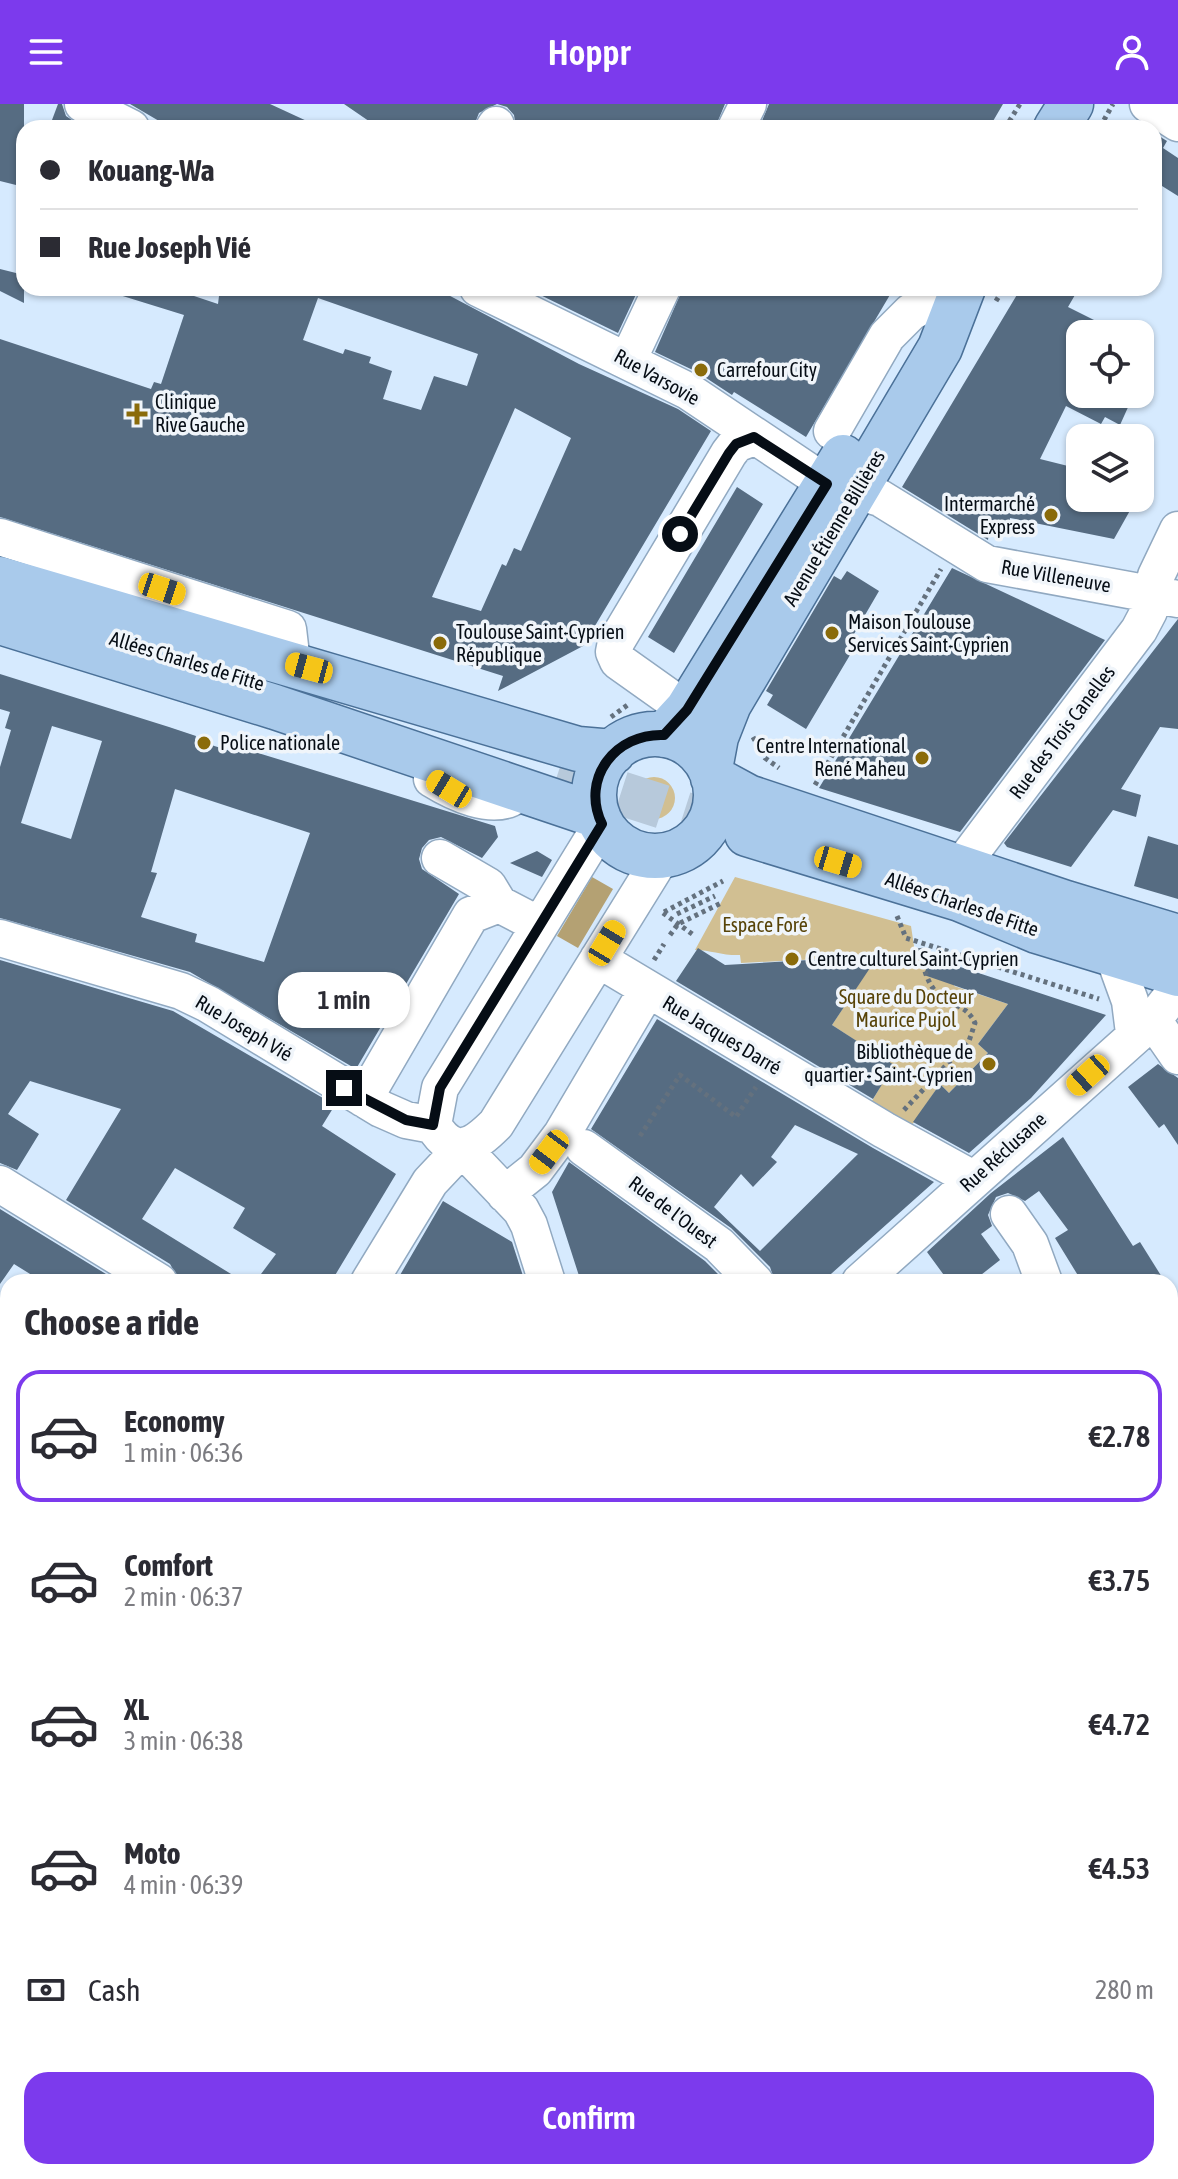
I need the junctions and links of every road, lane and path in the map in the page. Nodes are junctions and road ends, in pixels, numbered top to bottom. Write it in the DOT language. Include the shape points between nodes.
graph roads {
  1 [pos="83,104"];
  2 [pos="1148,104"];
  3 [pos="115,120"];
  4 [pos="1178,123"];
  5 [pos="495,296"];
  6 [pos="658,296"];
  7 [pos="942,296"];
  8 [pos="950,296"];
  9 [pos="628,360"];
  10 [pos="832,431"];
  11 [pos="754,437"];
  12 [pos="842,487"];
  13 [pos="1178,530"];
  14 [pos="0,537"];
  15 [pos="945,564"];
  16 [pos="0,579"];
  17 [pos="1166,596"];
  18 [pos="0,605"];
  19 [pos="0,622"];
  20 [pos="210,624"];
  21 [pos="636,698"];
  22 [pos="610,736"];
  23 [pos="694,748"];
  24 [pos="548,775"];
  25 [pos="432,779"];
  26 [pos="811,791"];
  27 [pos="600,820"];
  28 [pos="674,852"];
  29 [pos="440,858"];
  30 [pos="961,866"];
  31 [pos="723,881"];
  32 [pos="715,896"];
  33 [pos="889,897"];
  34 [pos="721,903"];
  35 [pos="499,904"];
  36 [pos="653,905"];
  37 [pos="663,913"];
  38 [pos="677,914"];
  39 [pos="678,924"];
  40 [pos="539,925"];
  41 [pos="1037,931"];
  42 [pos="670,935"];
  43 [pos="695,936"];
  44 [pos="1178,937"];
  45 [pos="0,938"];
  46 [pos="920,947"];
  47 [pos="1178,953"];
  48 [pos="1113,954"];
  49 [pos="598,959"];
  50 [pos="1178,974"];
  51 [pos="1178,988"];
  52 [pos="647,990"];
  53 [pos="1108,999"];
  54 [pos="1143,1026"];
  55 [pos="1178,1056"];
  56 [pos="764,1075"];
  57 [pos="364,1099"];
  58 [pos="433,1125"];
  59 [pos="884,1130"];
  60 [pos="640,1136"];
  61 [pos="462,1148"];
  62 [pos="584,1148"];
  63 [pos="973,1179"];
  64 [pos="0,1184"];
  65 [pos="505,1194"];
  66 [pos="1009,1214"];
  67 [pos="146,1274"];
  68 [pos="374,1274"];
  69 [pos="544,1274"];
  70 [pos="747,1274"];
  71 [pos="869,1274"];
  72 [pos="1039,1274"];
  1 -- 3 [label="street"];
  2 -- 4 [label="street"];
  5 -- 9 [label="street, Rue Varsovie"];
  6 -- 9 [label="street"];
  7 -- 10 [label="street" via="911,312 887,336"];
  8 -- 12 [label="main road, Avenue Étienne Billières" via="917,336"];
  9 -- 11 [label="street, Rue Varsovie" via="688,391"];
  11 -- 12 [label="street, Rue Varsovie"];
  11 -- 23 [label="street" via="729,453 614,652"];
  12 -- 17 [label="street, Rue Villeneuve" via="880,498 987,564"];
  12 -- 23 [label="main road, Avenue Étienne Billières"];
  12 -- 23 [label="main road, Avenue Étienne Billières" via="716,737"];
  13 -- 17 [label="street, Rue des Trois Canelles" via="1156,576"];
  14 -- 20 [label="street"];
  15 -- 26 [label="path"];
  16 -- 20 [label="main road, Allées Charles de Fitte"];
  17 -- 30 [label="street, Rue des Trois Canelles" via="1149,611"];
  18 -- 24 [label="main road, Allées Charles de Fitte"];
  19 -- 24 [label="main road"];
  20 -- 22 [label="main road, Allées Charles de Fitte" via="292,663 578,749"];
  20 -- 24 [label="main road, Allées Charles de Fitte" via="247,664"];
  21 -- 22 [label="path"];
  22 -- 23 [label="main road"];
  22 -- 27 [label="main road" via="596,782"];
  23 -- 28 [label="main road" via="716,790 713,815 699,838"];
  23 -- 30 [label="main road" via="748,797"];
  24 -- 25 [label="street" via="511,799 483,800"];
  24 -- 27 [label="main road"];
  27 -- 28 [label="main road" via="614,840 631,851"];
  27 -- 40 [label="street"];
  28 -- 33 [label="main road" via="731,849"];
  28 -- 49 [label="street"];
  29 -- 35 [label="street" via="488,886"];
  30 -- 44 [label="main road"];
  31 -- 37 [label="path"];
  32 -- 38 [label="path"];
  33 -- 41 [label="main road" via="961,919"];
  33 -- 53 [label="path" via="906,938"];
  34 -- 39 [label="path"];
  35 -- 40 [label="street"];
  35 -- 57 [label="street" via="471,915"];
  36 -- 37 [label="path"];
  37 -- 39 [label="path"];
  39 -- 42 [label="path"];
  39 -- 43 [label="path"];
  40 -- 58 [label="street" via="440,1088"];
  41 -- 47 [label="main road, Allées Charles de Fitte" via="960,899 749,828"];
  41 -- 48 [label="main road, Allées Charles de Fitte"];
  45 -- 57 [label="street, Rue Joseph Vié" via="181,991"];
  46 -- 59 [label="path" via="923,970 939,995 968,1008 975,1023 969,1041"];
  48 -- 50 [label="main road, Allées Charles de Fitte"];
  48 -- 54 [label="street"];
  49 -- 52 [label="street, Rue Jacques Darré"];
  49 -- 61 [label="street" via="496,1124"];
  51 -- 54 [label="street, Rue Réclusane"];
  52 -- 59 [label="street, Rue Jacques Darré"];
  52 -- 65 [label="street" via="562,1134 535,1170"];
  54 -- 55 [label="street"];
  54 -- 63 [label="street, Rue Réclusane"];
  56 -- 60 [label="path" via="736,1117 680,1075"];
  57 -- 58 [label="street, Rue Joseph Vié" via="406,1120"];
  58 -- 61 [label="street" via="446,1141"];
  59 -- 63 [label="street, Rue Jacques Darré"];
  61 -- 65 [label="street"];
  61 -- 68 [label="street" via="430,1182"];
  62 -- 70 [label="street, Rue de l'Ouest" via="719,1245"];
  63 -- 71 [label="street, Rue Réclusane"];
  64 -- 67 [label="street"];
  65 -- 69 [label="street" via="529,1225"];
  66 -- 72 [label="street" via="1030,1244"];
}
